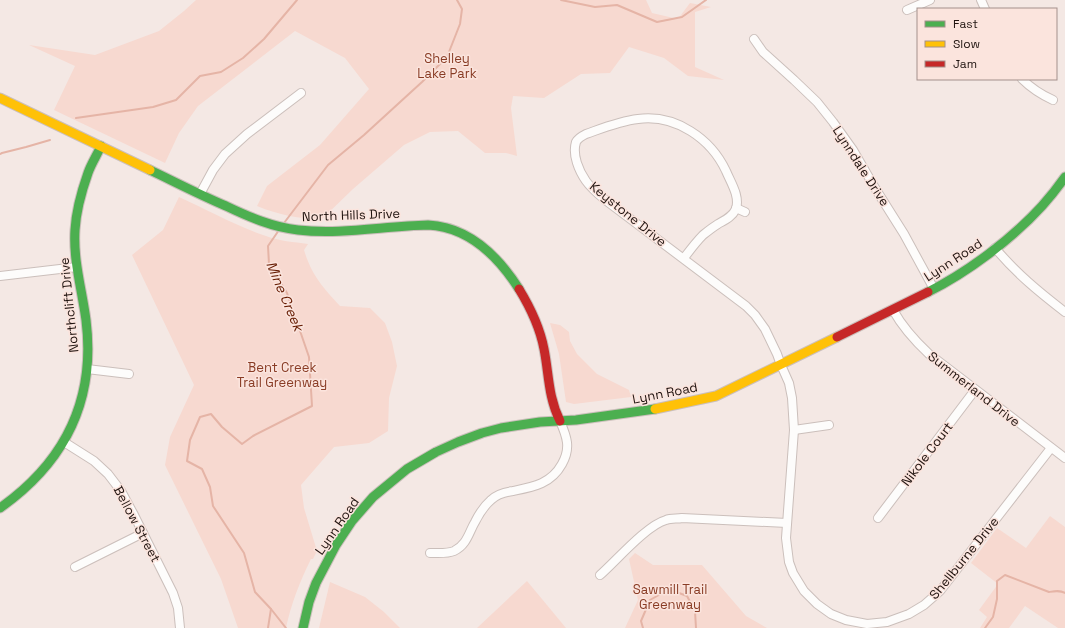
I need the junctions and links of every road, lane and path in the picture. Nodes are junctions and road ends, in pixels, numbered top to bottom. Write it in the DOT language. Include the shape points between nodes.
graph roads {
  1 [pos="930,0"];
  2 [pos="907,10"];
  3 [pos="754,39"];
  4 [pos="1023,80"];
  5 [pos="301,93"];
  6 [pos="0,98"];
  7 [pos="1053,100"];
  8 [pos="101,146"];
  9 [pos="1065,177"];
  10 [pos="200,194"];
  11 [pos="736,208"];
  12 [pos="745,212"];
  13 [pos="995,248"];
  14 [pos="684,258"];
  15 [pos="77,267"];
  16 [pos="0,276"];
  17 [pos="934,289"];
  18 [pos="892,310"];
  19 [pos="1065,312"];
  20 [pos="781,365"];
  21 [pos="88,369"];
  22 [pos="129,374"];
  23 [pos="975,390"];
  24 [pos="560,421"];
  25 [pos="829,425"];
  26 [pos="794,430"];
  27 [pos="64,442"];
  28 [pos="1050,448"];
  29 [pos="1065,458"];
  30 [pos="0,508"];
  31 [pos="878,518"];
  32 [pos="787,523"];
  33 [pos="143,533"];
  34 [pos="430,553"];
  35 [pos="75,567"];
  36 [pos="600,575"];
  37 [pos="180,628"];
  38 [pos="303,628"];
  1 -- 2 [label="street"];
  3 -- 17 [label="street, Lynndale Drive" via="763,52 817,102 854,150"];
  4 -- 7 [label="street"];
  5 -- 10 [label="street" via="225,154"];
  6 -- 8 [label="main road, North Hills Drive"];
  8 -- 10 [label="main road, North Hills Drive"];
  8 -- 15 [label="main road, Northclift Drive" via="89,172 80,205 75,232"];
  9 -- 13 [label="main road, Lynn Road" via="1043,206"];
  10 -- 24 [label="main road, North Hills Drive" via="281,228 327,232 427,226 451,229 474,239 509,274 529,306 540,334 552,402"];
  11 -- 12 [label="street"];
  11 -- 14 [label="street" via="732,215 702,236"];
  11 -- 14 [label="street, Keystone Drive" via="734,189 720,159 710,146 682,126 654,118 640,118 625,120 573,139 576,161 587,182 600,195"];
  13 -- 17 [label="main road, Lynn Road" via="969,268"];
  13 -- 19 [label="street" via="1027,282"];
  14 -- 20 [label="street, Keystone Drive" via="755,315 765,329"];
  15 -- 16 [label="street"];
  15 -- 21 [label="main road, Northclift Drive" via="86,319"];
  17 -- 18 [label="main road, Lynn Road"];
  18 -- 20 [label="main road, Lynn Road"];
  18 -- 23 [label="street, Summerland Drive" via="914,340"];
  20 -- 24 [label="main road, Lynn Road" via="716,396 657,410"];
  20 -- 26 [label="street, Shellburne Drive" via="790,383"];
  21 -- 22 [label="street"];
  21 -- 27 [label="main road, Northclift Drive" via="79,409"];
  23 -- 28 [label="street, Summerland Drive"];
  23 -- 31 [label="street, Nikole Court"];
  24 -- 34 [label="street" via="568,446 563,463 553,476 545,482 503,493 491,499 482,509 464,544 444,553"];
  24 -- 38 [label="main road, Lynn Road" via="540,422 482,433 436,452 407,469 373,497 336,545 316,583"];
  25 -- 26 [label="street"];
  26 -- 32 [label="street, Shellburne Drive"];
  27 -- 30 [label="main road, Northclift Drive" via="29,485"];
  27 -- 33 [label="street, Bellow Street" via="94,461 108,474 121,491"];
  28 -- 29 [label="street, Summerland Drive"];
  28 -- 32 [label="street, Shellburne Drive" via="940,591 909,614 887,622 867,624 846,620 817,604 804,591 793,573 786,538"];
  32 -- 36 [label="street" via="682,518 667,520 641,536"];
  33 -- 35 [label="street"];
  33 -- 37 [label="street, Bellow Street" via="178,608"];
}
